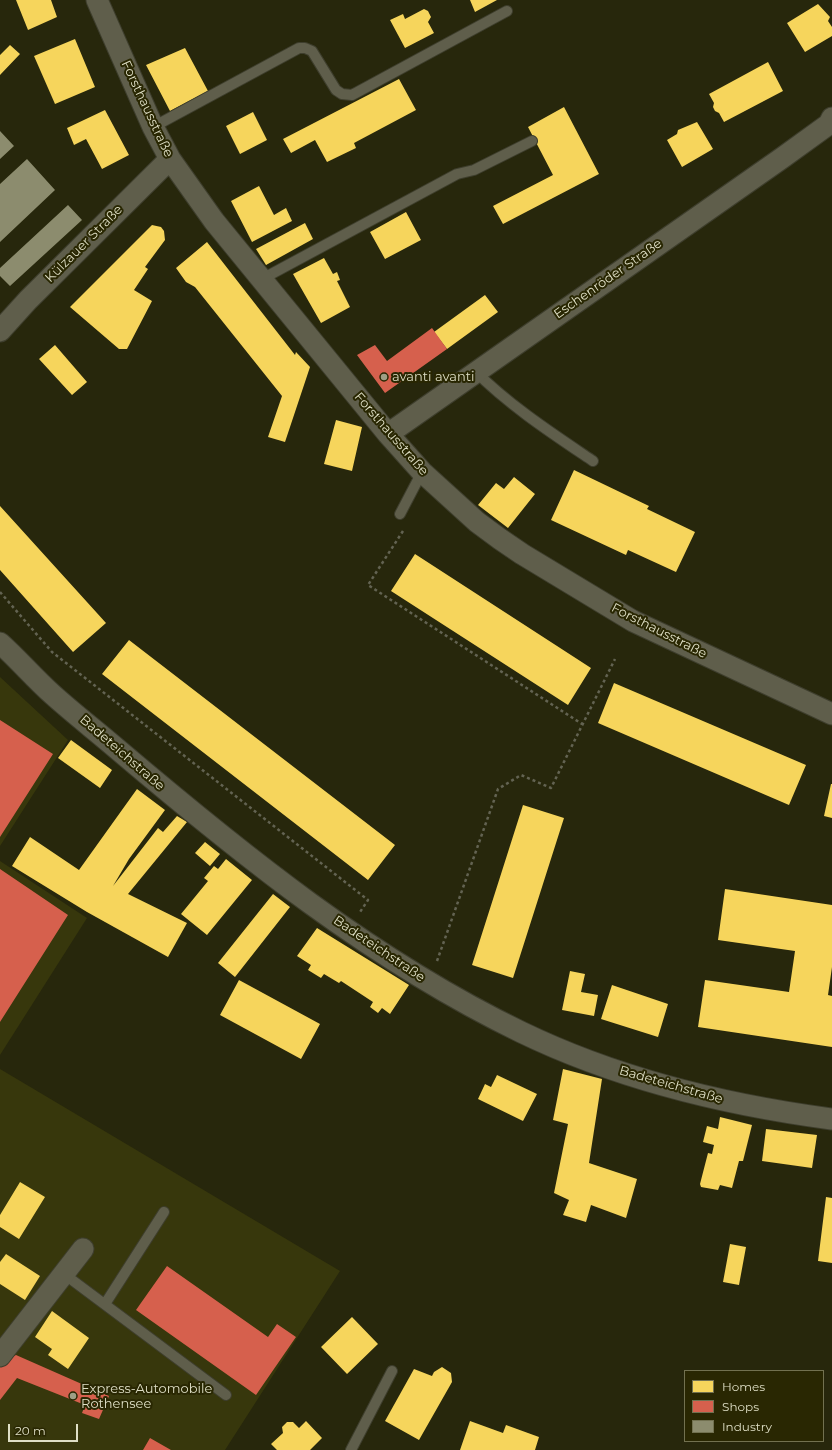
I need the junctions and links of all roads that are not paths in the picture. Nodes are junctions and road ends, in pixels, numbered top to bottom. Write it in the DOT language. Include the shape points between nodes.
graph roads {
  1 [pos="97,0"];
  2 [pos="507,11"];
  3 [pos="831,124"];
  4 [pos="153,127"];
  5 [pos="532,141"];
  6 [pos="170,159"];
  7 [pos="262,279"];
  8 [pos="0,332"];
  9 [pos="476,371"];
  10 [pos="388,434"];
  11 [pos="593,461"];
  12 [pos="422,472"];
  13 [pos="400,514"];
  14 [pos="0,643"];
  15 [pos="832,714"];
  16 [pos="832,1119"];
  17 [pos="164,1212"];
  18 [pos="83,1249"];
  19 [pos="64,1274"];
  20 [pos="104,1304"];
  21 [pos="0,1356"];
  22 [pos="392,1370"];
  23 [pos="226,1395"];
  24 [pos="351,1450"];
  1 -- 4 [label="street, Forsthausstraße"];
  2 -- 4 [label="lane" via="352,95 342,94 336,90 312,51 299,48"];
  3 -- 9 [label="street, Eschenröder Straße"];
  4 -- 6 [label="street, Forsthausstraße"];
  5 -- 7 [label="lane" via="474,170 457,174"];
  6 -- 7 [label="street, Forsthausstraße" via="214,221"];
  6 -- 8 [label="street, Külzauer Straße" via="33,295"];
  7 -- 10 [label="street, Forsthausstraße"];
  9 -- 10 [label="street, Eschenröder Straße"];
  9 -- 11 [label="lane" via="487,383 541,425"];
  10 -- 12 [label="street, Forsthausstraße"];
  12 -- 13 [label="lane"];
  12 -- 15 [label="street, Forsthausstraße" via="477,522 500,539 633,621"];
  14 -- 16 [label="street, Badeteichstraße" via="53,695 262,868 424,980 523,1033 595,1063 694,1094"];
  17 -- 20 [label="lane"];
  18 -- 19 [label="street"];
  19 -- 20 [label="lane"];
  19 -- 21 [label="street"];
  20 -- 23 [label="lane"];
  22 -- 24 [label="lane"];
}
